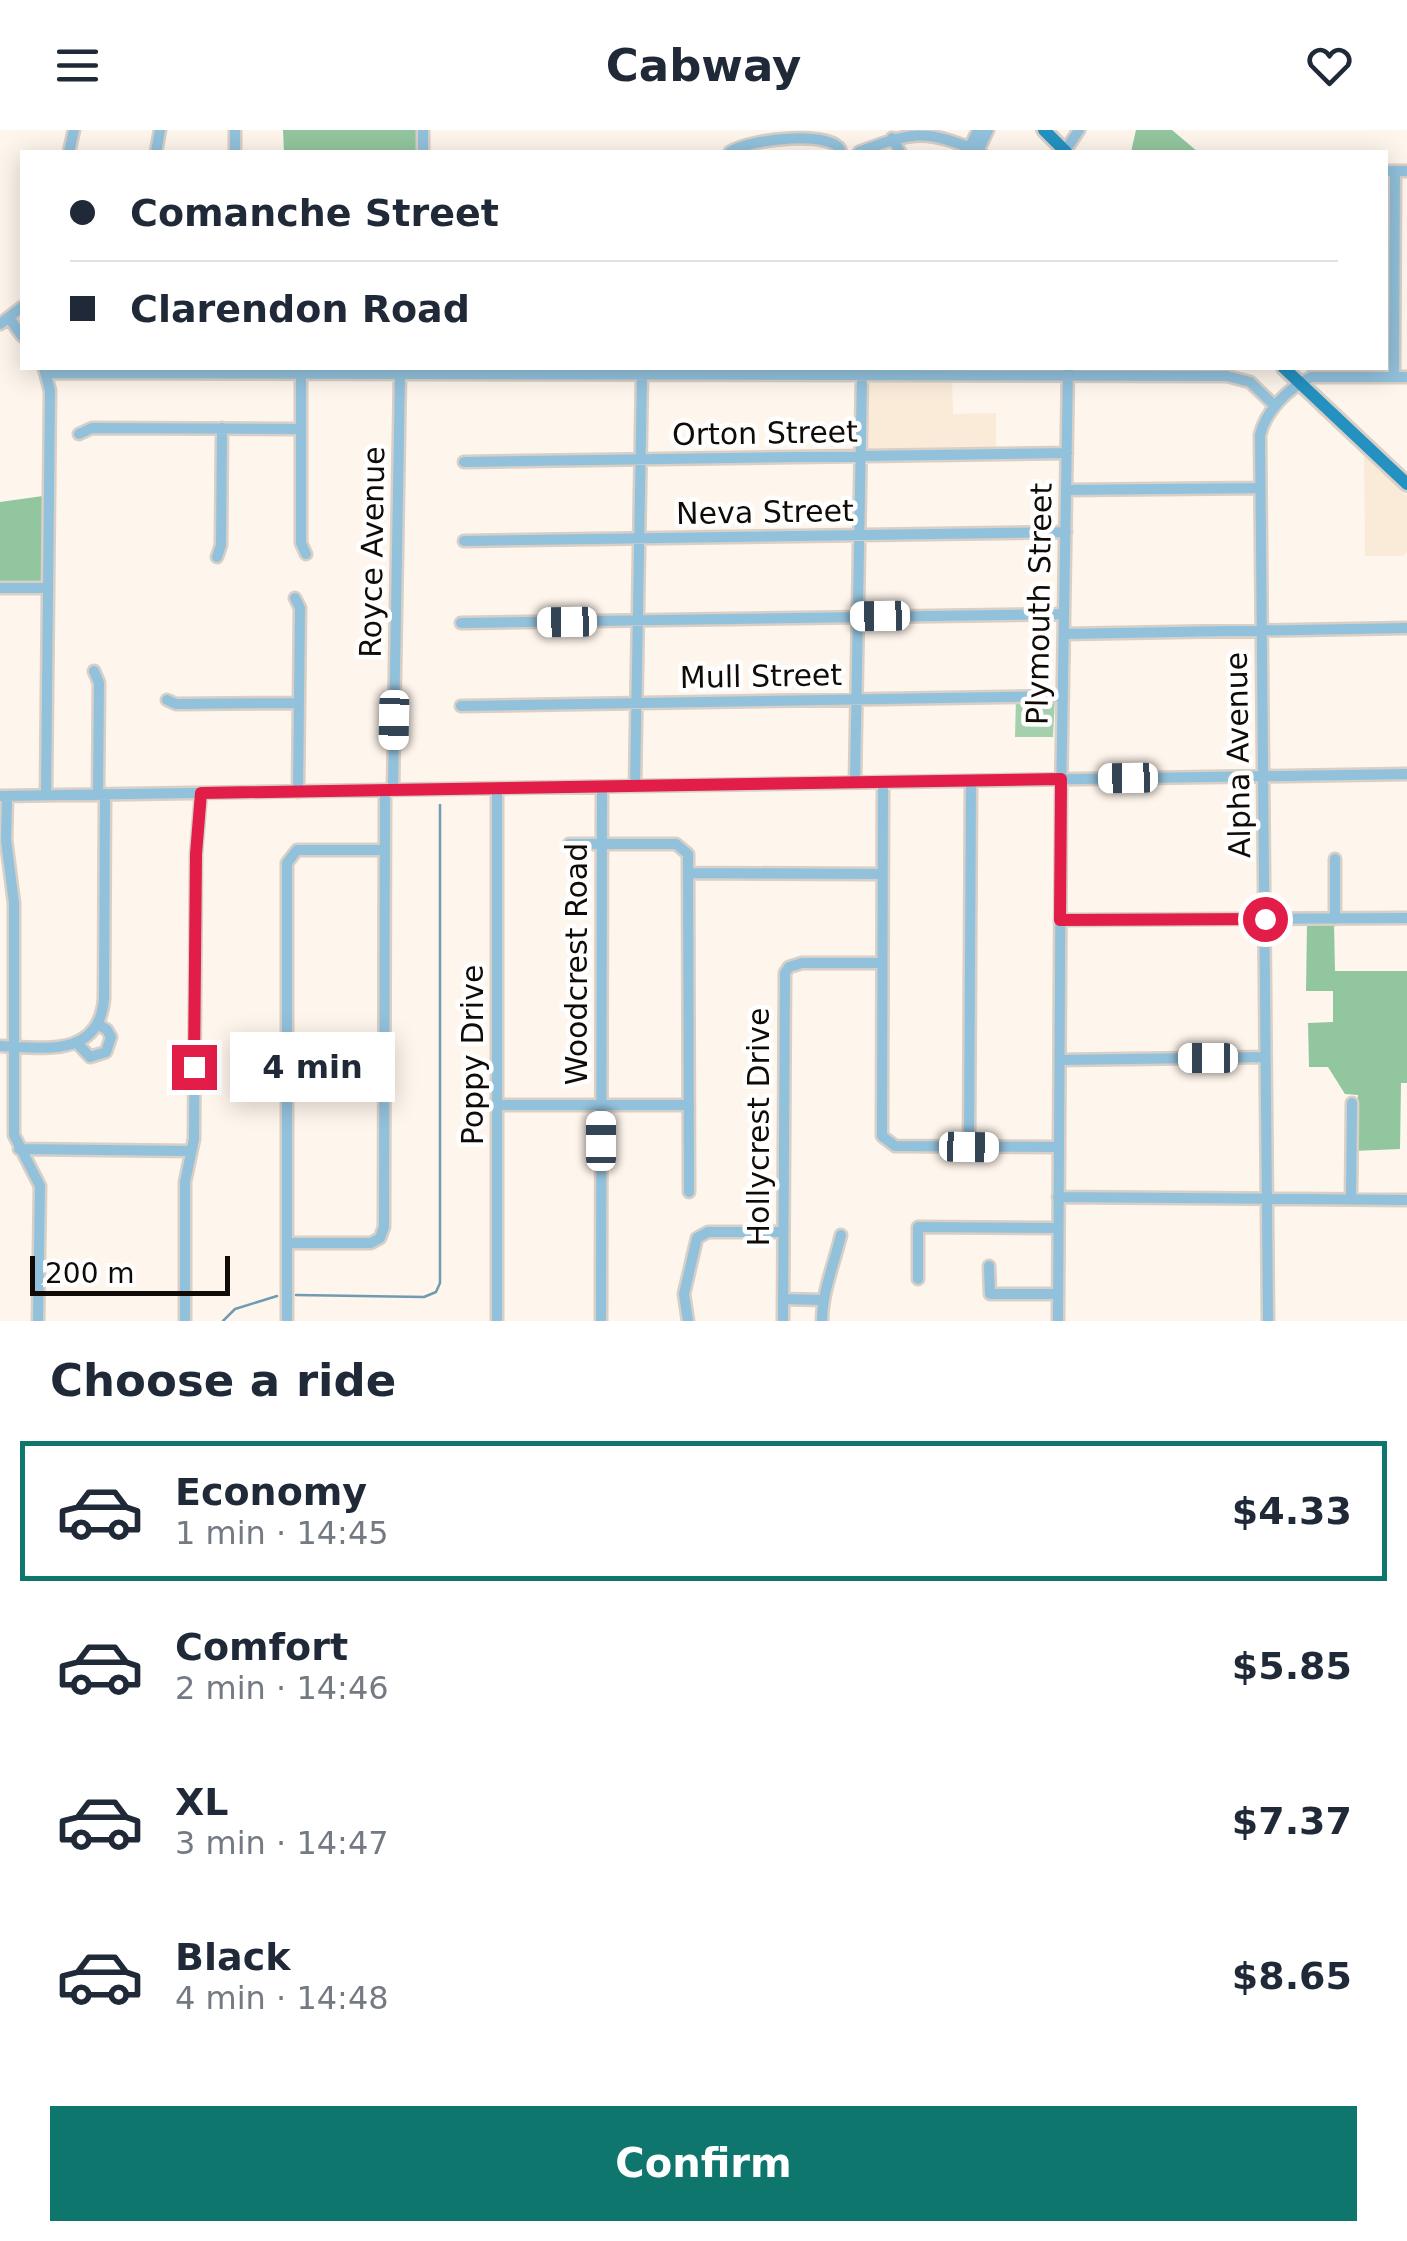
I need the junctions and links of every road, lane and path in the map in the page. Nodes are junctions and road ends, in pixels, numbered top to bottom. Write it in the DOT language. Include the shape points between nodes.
graph roads {
  1 [pos="978,130"];
  2 [pos="988,130"];
  3 [pos="1044,130"];
  4 [pos="892,138"];
  5 [pos="734,150"];
  6 [pos="840,150"];
  7 [pos="865,150"];
  8 [pos="899,150"];
  9 [pos="977,150"];
  10 [pos="1064,150"];
  11 [pos="1396,171"];
  12 [pos="45,370"];
  13 [pos="125,370"];
  14 [pos="600,370"];
  15 [pos="1286,370"];
  16 [pos="210,371"];
  17 [pos="302,371"];
  18 [pos="461,371"];
  19 [pos="1068,371"];
  20 [pos="400,374"];
  21 [pos="642,374"];
  22 [pos="862,374"];
  23 [pos="1394,377"];
  24 [pos="1407,378"];
  25 [pos="1299,383"];
  26 [pos="1276,406"];
  27 [pos="222,428"];
  28 [pos="301,428"];
  29 [pos="79,434"];
  30 [pos="1067,454"];
  31 [pos="861,457"];
  32 [pos="641,460"];
  33 [pos="464,462"];
  34 [pos="1407,484"];
  35 [pos="1259,488"];
  36 [pos="1066,490"];
  37 [pos="1066,532"];
  38 [pos="860,536"];
  39 [pos="639,539"];
  40 [pos="464,541"];
  41 [pos="306,554"];
  42 [pos="217,557"];
  43 [pos="0,588"];
  44 [pos="47,588"];
  45 [pos="295,598"];
  46 [pos="1064,614"];
  47 [pos="858,617"];
  48 [pos="638,621"];
  49 [pos="462,623"];
  50 [pos="1407,628"];
  51 [pos="1261,631"];
  52 [pos="1064,634"];
  53 [pos="94,671"];
  54 [pos="1062,696"];
  55 [pos="857,699"];
  56 [pos="167,700"];
  57 [pos="299,703"];
  58 [pos="636,703"];
  59 [pos="460,706"];
  60 [pos="1407,774"];
  61 [pos="1264,776"];
  62 [pos="1061,779"];
  63 [pos="971,781"];
  64 [pos="883,782"];
  65 [pos="855,783"];
  66 [pos="635,786"];
  67 [pos="602,787"];
  68 [pos="498,788"];
  69 [pos="389,790"];
  70 [pos="298,792"];
  71 [pos="201,793"];
  72 [pos="102,794"];
  73 [pos="46,795"];
  74 [pos="3,796"];
  75 [pos="569,844"];
  76 [pos="602,844"];
  77 [pos="385,850"];
  78 [pos="1335,858"];
  79 [pos="690,873"];
  80 [pos="882,874"];
  81 [pos="1407,918"];
  82 [pos="1265,919"];
  83 [pos="1335,919"];
  84 [pos="1060,920"];
  85 [pos="882,963"];
  86 [pos="95,1028"];
  87 [pos="78,1044"];
  88 [pos="0,1046"];
  89 [pos="16,1046"];
  90 [pos="1265,1058"];
  91 [pos="1060,1060"];
  92 [pos="1352,1103"];
  93 [pos="497,1105"];
  94 [pos="601,1105"];
  95 [pos="689,1105"];
  96 [pos="969,1147"];
  97 [pos="1058,1147"];
  98 [pos="19,1149"];
  99 [pos="190,1152"];
  100 [pos="689,1192"];
  101 [pos="1058,1197"];
  102 [pos="1267,1198"];
  103 [pos="1350,1200"];
  104 [pos="1407,1200"];
  105 [pos="1058,1228"];
  106 [pos="783,1232"];
  107 [pos="841,1235"];
  108 [pos="287,1243"];
  109 [pos="989,1266"];
  110 [pos="918,1279"];
  111 [pos="1058,1294"];
  112 [pos="783,1300"];
  113 [pos="822,1300"];
  114 [pos="38,1321"];
  115 [pos="185,1321"];
  116 [pos="287,1321"];
  117 [pos="496,1321"];
  118 [pos="601,1321"];
  119 [pos="688,1321"];
  120 [pos="783,1321"];
  121 [pos="822,1321"];
  122 [pos="1058,1321"];
  123 [pos="1268,1321"];
  1 -- 9 [label="street"];
  2 -- 9 [label="street"];
  3 -- 10 [label="main road"];
  4 -- 7 [label="street"];
  4 -- 8 [label="street"];
  4 -- 9 [label="street" via="940,132"];
  5 -- 6 [label="street" via="793,133 829,135"];
  11 -- 23 [label="street"];
  12 -- 13 [label="street"];
  12 -- 44 [label="street"];
  13 -- 16 [label="street"];
  14 -- 18 [label="street"];
  14 -- 21 [label="street"];
  15 -- 25 [label="main road"];
  16 -- 17 [label="street"];
  17 -- 20 [label="street"];
  17 -- 28 [label="street"];
  18 -- 20 [label="street"];
  19 -- 22 [label="street"];
  19 -- 26 [label="street" via="1236,377"];
  19 -- 30 [label="street, Plymouth Street"];
  20 -- 69 [label="street, Royce Avenue"];
  21 -- 22 [label="street"];
  21 -- 32 [label="street"];
  22 -- 31 [label="street"];
  23 -- 24 [label="street"];
  23 -- 25 [label="street" via="1311,377"];
  25 -- 26 [label="street, Alpha Avenue"];
  25 -- 34 [label="main road"];
  26 -- 35 [label="street, Alpha Avenue" via="1260,434"];
  27 -- 28 [label="street"];
  27 -- 29 [label="street" via="92,428"];
  27 -- 42 [label="street"];
  28 -- 41 [label="street" via="300,543"];
  30 -- 31 [label="street, Orton Street"];
  30 -- 36 [label="street, Plymouth Street"];
  31 -- 32 [label="street, Orton Street"];
  31 -- 38 [label="street"];
  32 -- 33 [label="street, Orton Street"];
  32 -- 39 [label="street"];
  35 -- 36 [label="street"];
  35 -- 51 [label="street, Alpha Avenue"];
  36 -- 37 [label="street, Plymouth Street"];
  37 -- 38 [label="street, Neva Street"];
  37 -- 46 [label="street, Plymouth Street"];
  38 -- 39 [label="street, Neva Street"];
  38 -- 47 [label="street"];
  39 -- 40 [label="street, Neva Street"];
  39 -- 48 [label="street"];
  43 -- 44 [label="street"];
  44 -- 73 [label="street"];
  45 -- 57 [label="street"];
  46 -- 47 [label="street"];
  46 -- 52 [label="street, Plymouth Street"];
  47 -- 48 [label="street"];
  47 -- 55 [label="street"];
  48 -- 49 [label="street"];
  48 -- 58 [label="street"];
  50 -- 51 [label="street"];
  51 -- 52 [label="street"];
  51 -- 61 [label="street, Alpha Avenue"];
  52 -- 54 [label="street, Plymouth Street"];
  53 -- 72 [label="street"];
  54 -- 55 [label="street, Mull Street"];
  54 -- 62 [label="street, Plymouth Street"];
  55 -- 58 [label="street, Mull Street"];
  55 -- 65 [label="street"];
  56 -- 57 [label="street"];
  57 -- 70 [label="street"];
  58 -- 59 [label="street, Mull Street"];
  58 -- 66 [label="street"];
  60 -- 61 [label="street"];
  61 -- 62 [label="street"];
  61 -- 82 [label="street, Alpha Avenue"];
  62 -- 63 [label="street"];
  62 -- 84 [label="street, Plymouth Street"];
  63 -- 64 [label="street"];
  63 -- 96 [label="street"];
  64 -- 65 [label="street"];
  64 -- 80 [label="street"];
  65 -- 66 [label="street"];
  66 -- 67 [label="street"];
  67 -- 68 [label="street"];
  67 -- 76 [label="street, Woodcrest Road"];
  68 -- 69 [label="street"];
  68 -- 93 [label="street, Poppy Drive"];
  69 -- 70 [label="street"];
  69 -- 77 [label="street, Royce Avenue"];
  70 -- 71 [label="street"];
  71 -- 72 [label="street"];
  71 -- 99 [label="street"];
  72 -- 73 [label="street"];
  72 -- 86 [label="street" via="104,999"];
  73 -- 74 [label="street"];
  74 -- 89 [label="street" via="14,904"];
  75 -- 76 [label="street"];
  76 -- 79 [label="street" via="681,846"];
  76 -- 94 [label="street, Woodcrest Road"];
  77 -- 108 [label="street, Royce Avenue" via="383,1232 371,1242"];
  77 -- 108 [label="street" via="304,850 287,863"];
  78 -- 83 [label="street"];
  79 -- 80 [label="street"];
  79 -- 95 [label="street"];
  80 -- 85 [label="street"];
  81 -- 83 [label="street"];
  82 -- 83 [label="street"];
  82 -- 84 [label="street"];
  82 -- 90 [label="street, Alpha Avenue"];
  84 -- 91 [label="street, Plymouth Street"];
  85 -- 96 [label="street" via="881,1130 887,1143"];
  85 -- 106 [label="street, Hollycrest Drive" via="802,963 785,973"];
  86 -- 87 [label="street"];
  86 -- 87 [label="street" via="111,1037 106,1052 90,1058"];
  87 -- 89 [label="street"];
  88 -- 89 [label="street"];
  89 -- 98 [label="street"];
  90 -- 91 [label="street"];
  90 -- 102 [label="street, Alpha Avenue"];
  91 -- 97 [label="street, Plymouth Street"];
  92 -- 103 [label="street"];
  93 -- 94 [label="street"];
  93 -- 117 [label="street, Poppy Drive"];
  94 -- 95 [label="street"];
  94 -- 118 [label="street, Woodcrest Road"];
  95 -- 100 [label="street"];
  96 -- 97 [label="street"];
  97 -- 101 [label="street, Plymouth Street"];
  98 -- 99 [label="street"];
  98 -- 114 [label="street" via="40,1186"];
  99 -- 115 [label="street"];
  101 -- 102 [label="street"];
  101 -- 105 [label="street, Plymouth Street"];
  102 -- 103 [label="street"];
  102 -- 123 [label="street, Alpha Avenue"];
  103 -- 104 [label="street"];
  105 -- 110 [label="street" via="918,1227"];
  105 -- 111 [label="street, Plymouth Street"];
  106 -- 112 [label="street, Hollycrest Drive"];
  106 -- 119 [label="street" via="708,1232 697,1238 684,1294"];
  107 -- 113 [label="street"];
  108 -- 116 [label="street"];
  109 -- 111 [label="street" via="990,1294"];
  111 -- 122 [label="street, Plymouth Street"];
  112 -- 113 [label="street"];
  112 -- 120 [label="street, Hollycrest Drive"];
  113 -- 121 [label="street"];
}
